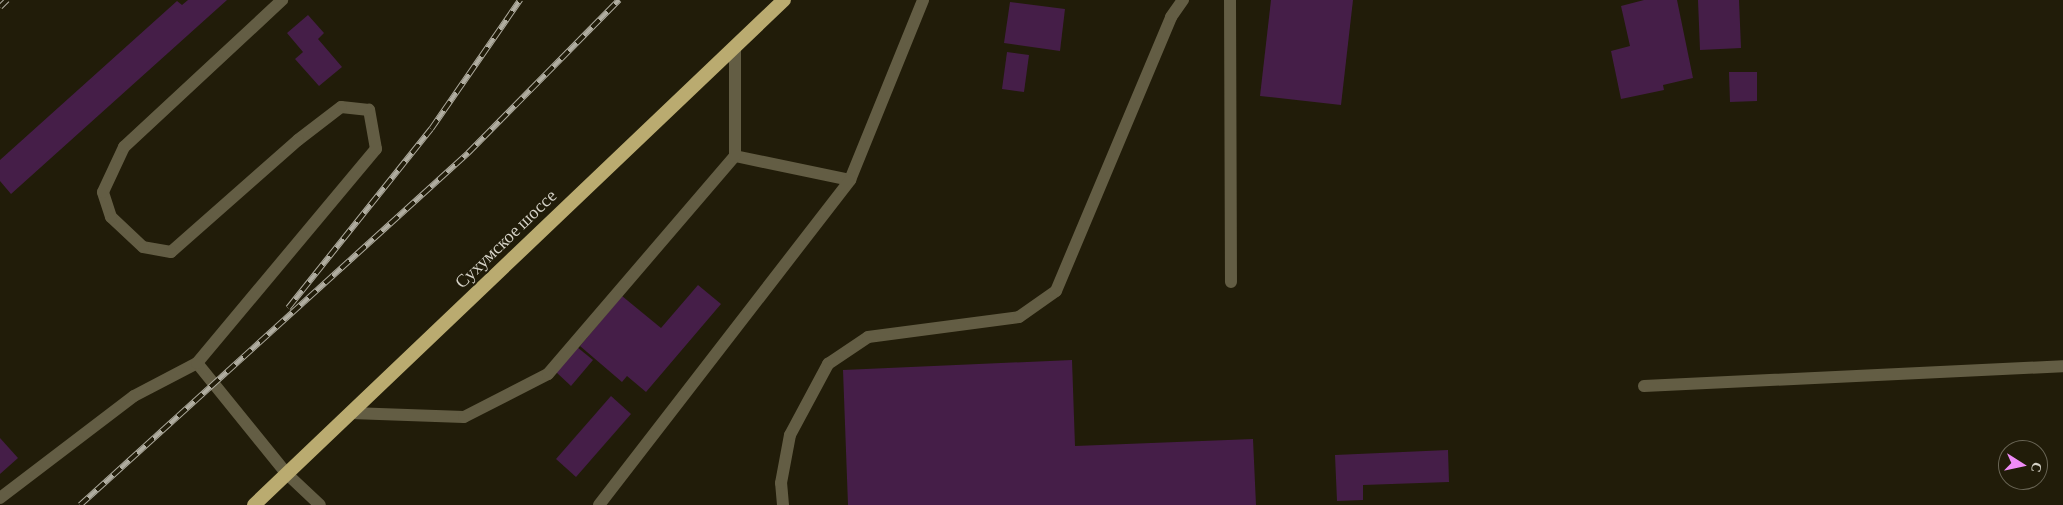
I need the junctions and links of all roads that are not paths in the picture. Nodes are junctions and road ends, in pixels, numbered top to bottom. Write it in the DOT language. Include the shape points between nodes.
graph roads {
  1 [pos="282,0"];
  2 [pos="784,0"];
  3 [pos="923,0"];
  4 [pos="1183,0"];
  5 [pos="1230,0"];
  6 [pos="735,47"];
  7 [pos="735,156"];
  8 [pos="850,180"];
  9 [pos="1231,282"];
  10 [pos="197,363"];
  11 [pos="2063,366"];
  12 [pos="1644,386"];
  13 [pos="351,413"];
  14 [pos="287,474"];
  15 [pos="0,498"];
  16 [pos="254,505"];
  17 [pos="320,505"];
  18 [pos="599,505"];
  19 [pos="783,505"];
  1 -- 10 [label="street" via="124,147 103,192 111,218 143,247 171,252 298,140 341,107 368,110 376,149"];
  2 -- 6 [label="highway, Сухумское шоссе"];
  3 -- 8 [label="street"];
  4 -- 19 [label="street" via="1171,17 1056,291 1019,318 868,336 828,364 790,435 781,483"];
  5 -- 9 [label="street"];
  6 -- 7 [label="street"];
  6 -- 13 [label="highway, Сухумское шоссе"];
  7 -- 8 [label="street"];
  7 -- 13 [label="street" via="548,374 464,417"];
  8 -- 18 [label="street"];
  10 -- 14 [label="street"];
  10 -- 15 [label="street" via="134,396"];
  11 -- 12 [label="street"];
  13 -- 14 [label="highway, Сухумское шоссе"];
  14 -- 16 [label="highway, Сухумское шоссе"];
  14 -- 17 [label="street"];
}
